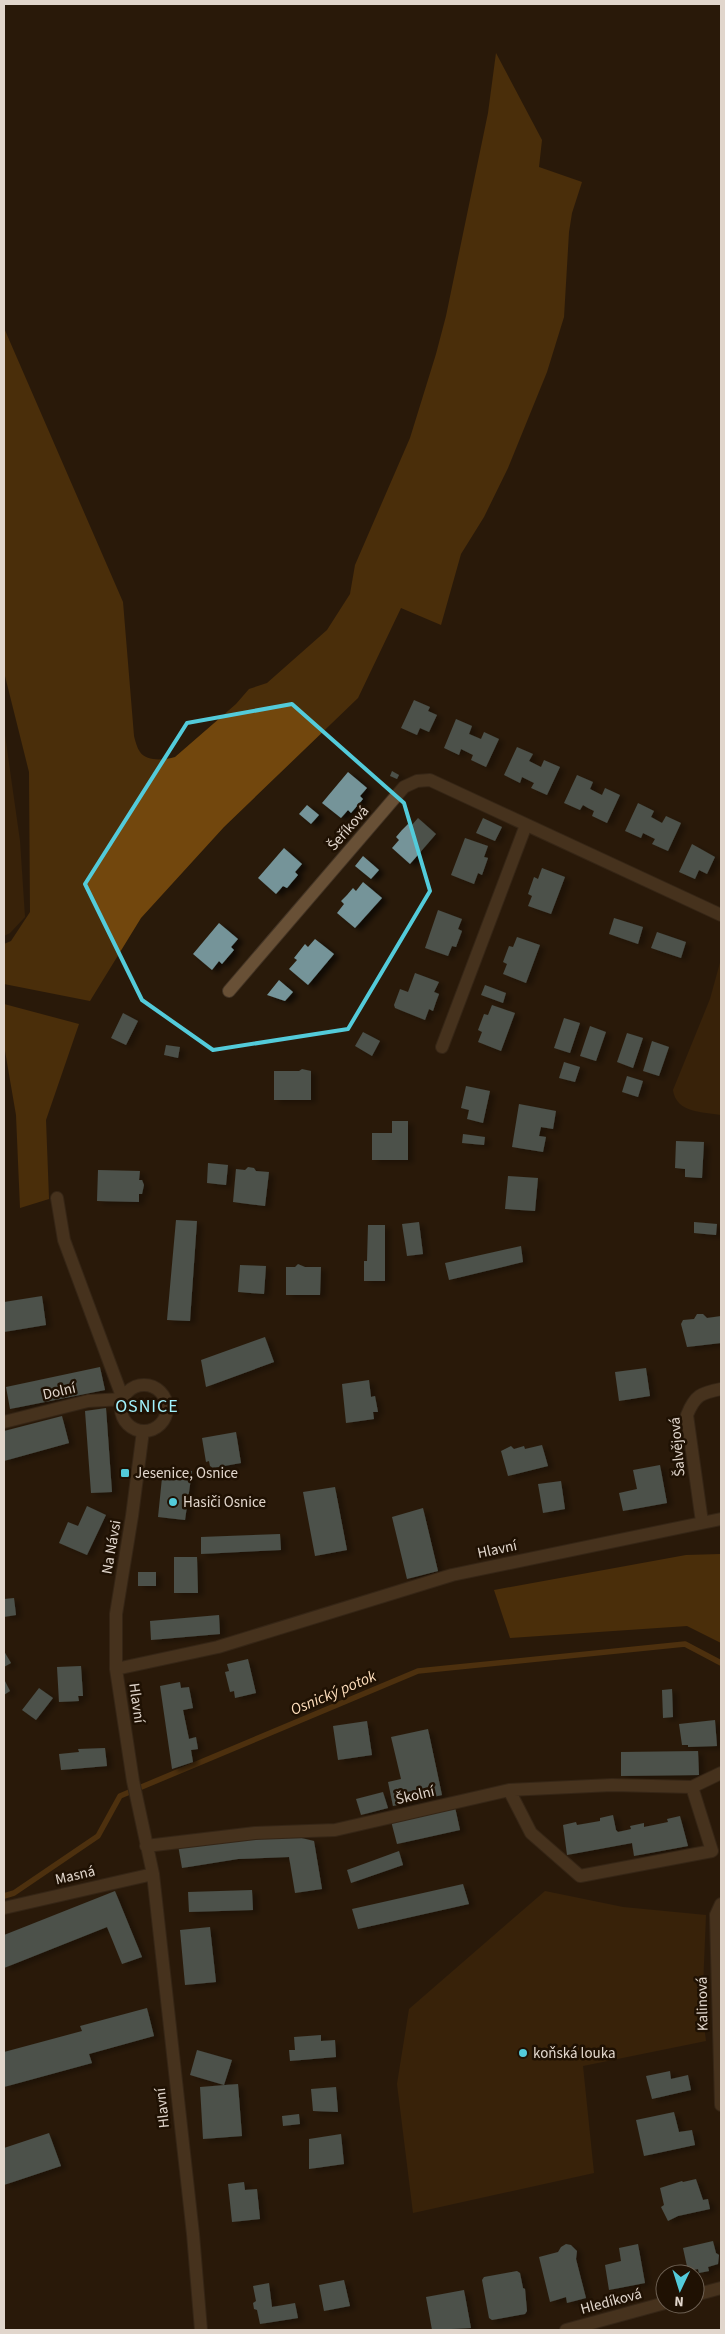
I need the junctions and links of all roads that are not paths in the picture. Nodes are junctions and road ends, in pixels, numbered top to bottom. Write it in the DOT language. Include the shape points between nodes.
graph roads {
  1 [pos="526,825"];
  2 [pos="721,915"];
  3 [pos="230,991"];
  4 [pos="442,1048"];
  5 [pos="56,1198"];
  6 [pos="721,1389"];
  7 [pos="123,1399"];
  8 [pos="4,1422"];
  9 [pos="144,1430"];
  10 [pos="721,1519"];
  11 [pos="702,1522"];
  12 [pos="116,1670"];
  13 [pos="721,1773"];
  14 [pos="692,1787"];
  15 [pos="509,1790"];
  16 [pos="146,1846"];
  17 [pos="153,1874"];
  18 [pos="721,1904"];
  19 [pos="4,1908"];
  20 [pos="720,2078"];
  21 [pos="721,2105"];
  22 [pos="721,2288"];
  23 [pos="705,2292"];
  24 [pos="655,2307"];
  25 [pos="201,2330"];
  26 [pos="566,2330"];
  1 -- 2 [label="street, Šeříková"];
  1 -- 3 [label="street, Šeříková" via="430,780 417,781 404,788"];
  1 -- 4 [label="street"];
  5 -- 7 [label="street" via="64,1240"];
  6 -- 11 [label="street, Šalvějová" via="702,1393 687,1415"];
  7 -- 8 [label="street, Dolní" via="88,1401"];
  7 -- 9 [label="street" via="121,1406 125,1420 136,1429"];
  7 -- 9 [label="street" via="127,1392 141,1386 156,1388 162,1393 166,1400 166,1415 157,1426"];
  9 -- 12 [label="street, Na Návsi" via="116,1614"];
  10 -- 11 [label="street, Hlavní"];
  11 -- 12 [label="street, Hlavní" via="452,1575 218,1647"];
  12 -- 16 [label="street, Hlavní" via="132,1780"];
  13 -- 14 [label="street, Školní"];
  14 -- 15 [label="street, Školní" via="612,1785"];
  14 -- 15 [label="street" via="712,1851 580,1876 531,1832"];
  15 -- 16 [label="street, Školní" via="335,1830 255,1833"];
  16 -- 17 [label="street, Hlavní"];
  17 -- 19 [label="street, Masná"];
  17 -- 25 [label="street, Hlavní"];
  18 -- 20 [label="street, Kalinová" via="716,1915"];
  20 -- 21 [label="street, Kalinová"];
  22 -- 23 [label="street"];
  24 -- 26 [label="street, Hledíková"];
}
